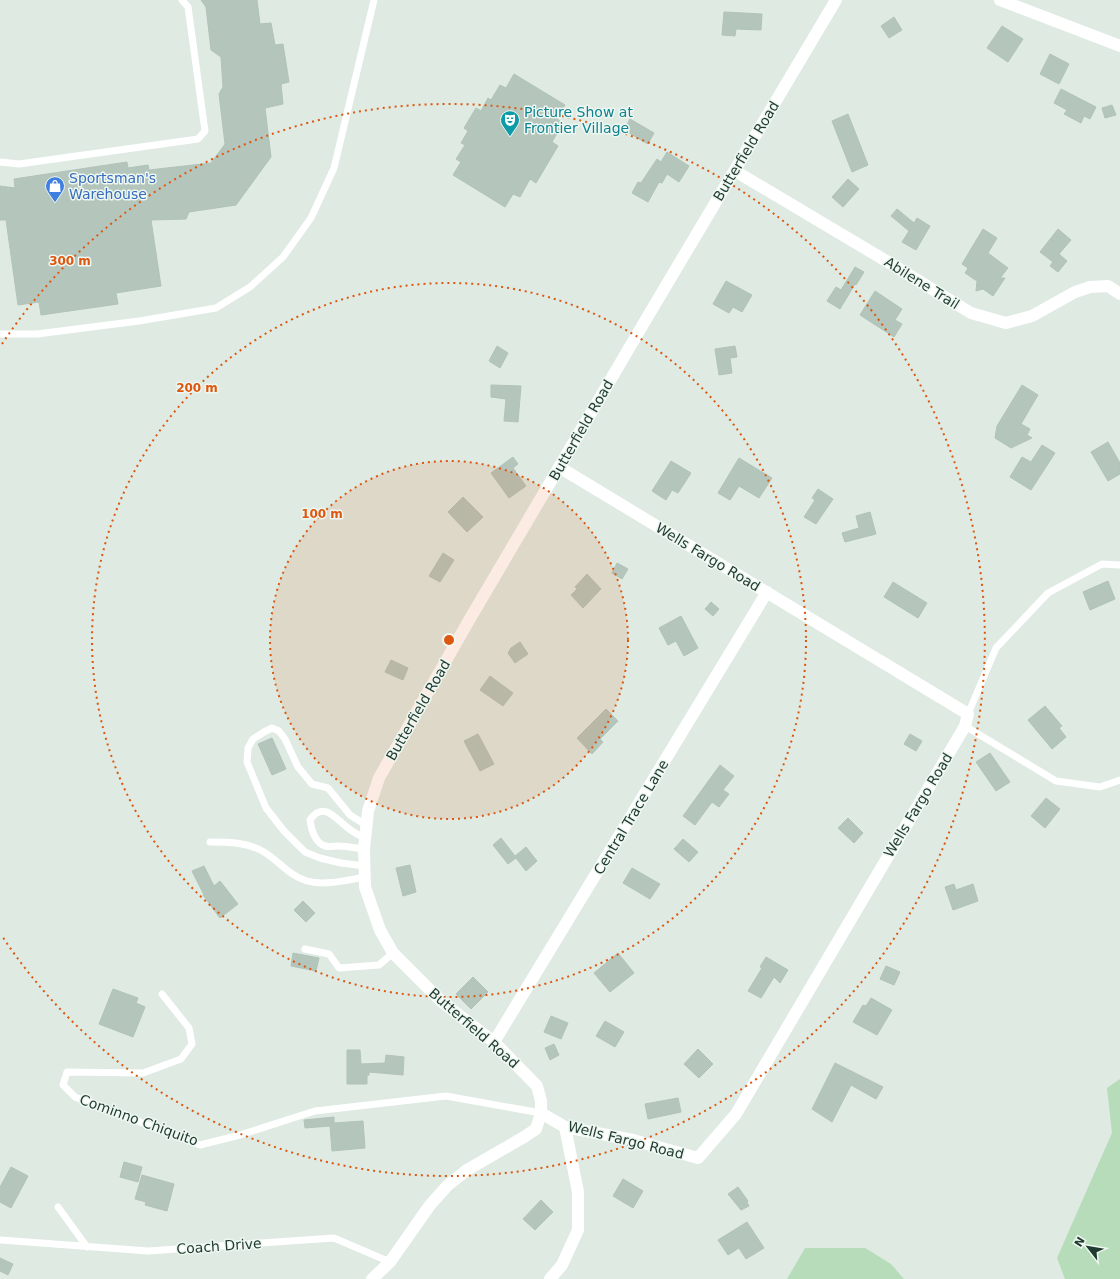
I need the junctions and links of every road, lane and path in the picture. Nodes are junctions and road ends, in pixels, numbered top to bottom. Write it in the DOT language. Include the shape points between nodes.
graph roads {
  1 [pos="182,0"];
  2 [pos="374,0"];
  3 [pos="836,0"];
  4 [pos="1000,0"];
  5 [pos="1120,46"];
  6 [pos="0,162"];
  7 [pos="735,171"];
  8 [pos="1120,294"];
  9 [pos="0,334"];
  10 [pos="559,467"];
  11 [pos="1120,565"];
  12 [pos="767,592"];
  13 [pos="967,720"];
  14 [pos="1120,780"];
  15 [pos="366,825"];
  16 [pos="210,842"];
  17 [pos="364,843"];
  18 [pos="365,872"];
  19 [pos="304,949"];
  20 [pos="393,953"];
  21 [pos="162,994"];
  22 [pos="494,1042"];
  23 [pos="541,1113"];
  24 [pos="564,1127"];
  25 [pos="58,1207"];
  26 [pos="1,1240"];
  27 [pos="87,1247"];
  28 [pos="390,1262"];
  29 [pos="372,1279"];
  30 [pos="550,1279"];
  1 -- 6 [label="lane" via="188,7 205,131 198,139 19,164"];
  2 -- 9 [label="lane" via="334,168 311,218 283,257 250,287 216,308 37,334"];
  3 -- 7 [label="street, Butterfield Road"];
  4 -- 5 [label="street"];
  7 -- 8 [label="street, Abilene Trail" via="971,313 1006,323 1032,316 1075,292 1090,287 1108,286"];
  7 -- 10 [label="street, Butterfield Road"];
  10 -- 12 [label="street, Wells Fargo Road"];
  10 -- 15 [label="street, Butterfield Road" via="379,778"];
  11 -- 13 [label="lane" via="1102,564 1048,593 996,648"];
  12 -- 13 [label="street, Wells Fargo Road"];
  12 -- 22 [label="street, Central Trace Lane"];
  13 -- 14 [label="lane" via="1056,781 1100,787"];
  13 -- 24 [label="street, Wells Fargo Road" via="736,1114 698,1158 633,1140"];
  15 -- 17 [label="street, Butterfield Road"];
  15 -- 18 [label="lane" via="350,815 328,788 312,784 307,779 279,731 272,728 253,739 248,748 247,762 266,808 284,830 305,852"];
  16 -- 18 [label="lane" via="250,845 264,852 294,876 308,881 334,882"];
  17 -- 17 [label="lane" via="339,846 321,844 313,833 310,820 317,813 330,812"];
  17 -- 18 [label="street, Butterfield Road"];
  18 -- 20 [label="street, Butterfield Road" via="365,887 380,930"];
  19 -- 20 [label="lane" via="329,954 339,968 379,965"];
  20 -- 22 [label="street, Butterfield Road" via="442,1002"];
  21 -- 23 [label="lane, Cominno Chiquito" via="189,1028 192,1044 181,1059 143,1073 67,1072 63,1085 75,1097 200,1145 240,1136 315,1111 446,1096"];
  22 -- 23 [label="street, Butterfield Road" via="537,1086"];
  23 -- 24 [label="street, Wells Fargo Road"];
  23 -- 28 [label="street, Butterfield Road" via="536,1129 467,1170 448,1185 430,1205"];
  24 -- 30 [label="street" via="578,1192 578,1230 562,1265"];
  25 -- 27 [label="lane"];
  26 -- 27 [label="lane, Coach Drive"];
  27 -- 28 [label="lane, Coach Drive" via="148,1251 334,1238"];
  28 -- 29 [label="street, Butterfield Road"];
}
